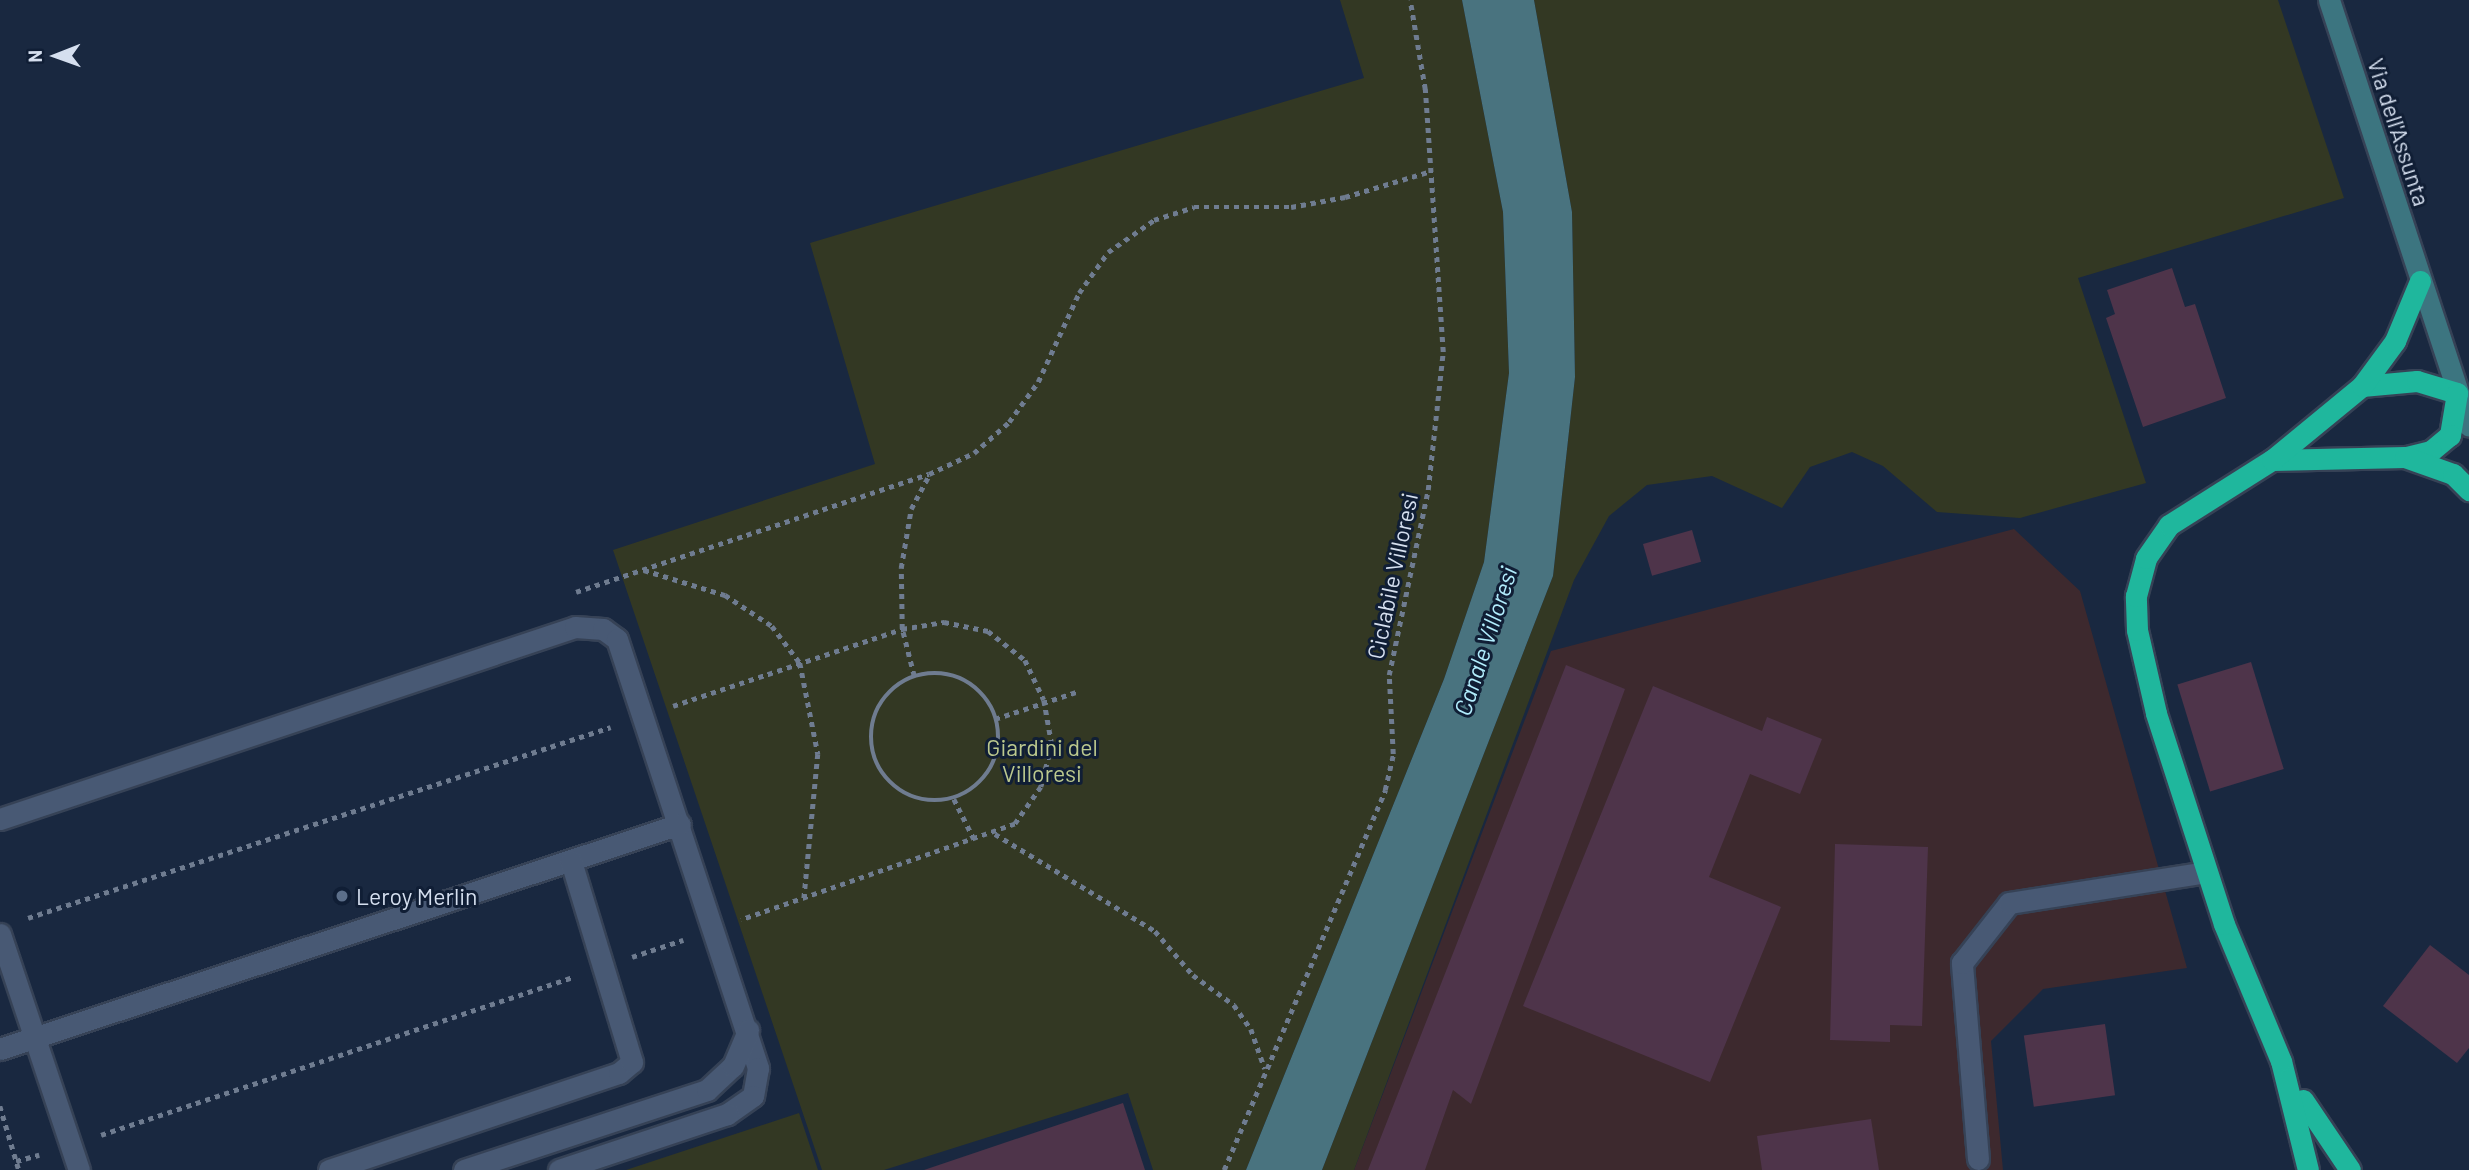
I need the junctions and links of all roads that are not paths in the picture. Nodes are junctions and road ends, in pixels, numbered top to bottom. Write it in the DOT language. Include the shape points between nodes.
graph roads {
  1 [pos="2329,0"];
  2 [pos="2420,281"];
  3 [pos="2362,386"];
  4 [pos="2457,393"];
  5 [pos="2469,426"];
  6 [pos="2405,457"];
  7 [pos="2272,460"];
  8 [pos="2469,490"];
  9 [pos="0,819"];
  10 [pos="680,824"];
  11 [pos="571,861"];
  12 [pos="2207,872"];
  13 [pos="0,934"];
  14 [pos="748,1030"];
  15 [pos="34,1037"];
  16 [pos="0,1049"];
  17 [pos="2281,1061"];
  18 [pos="1978,1159"];
  19 [pos="79,1170"];
  20 [pos="329,1170"];
  21 [pos="464,1170"];
  22 [pos="559,1170"];
  23 [pos="2308,1170"];
  24 [pos="2350,1170"];
  1 -- 2 [label="street, Via dell'Assunta"];
  2 -- 3 [label="highway" via="2395,341"];
  2 -- 4 [label="street, Via dell'Assunta"];
  3 -- 4 [label="highway" via="2417,381"];
  3 -- 7 [label="highway"];
  4 -- 5 [label="street, Via dell'Assunta"];
  4 -- 6 [label="highway" via="2451,435 2431,451"];
  6 -- 7 [label="highway"];
  6 -- 8 [label="highway" via="2453,474"];
  7 -- 12 [label="highway" via="2169,525 2146,558 2136,596 2142,662"];
  9 -- 10 [label="lane" via="575,627 603,629 617,639"];
  10 -- 11 [label="lane"];
  10 -- 14 [label="lane"];
  11 -- 15 [label="lane"];
  11 -- 20 [label="lane" via="632,1062 619,1073"];
  12 -- 17 [label="highway"];
  12 -- 18 [label="lane" via="2009,903 1962,963"];
  13 -- 15 [label="lane"];
  14 -- 21 [label="lane" via="733,1066 707,1090"];
  14 -- 22 [label="lane" via="758,1068 753,1096 727,1114"];
  15 -- 16 [label="lane"];
  15 -- 19 [label="lane"];
  17 -- 23 [label="highway"];
  17 -- 24 [label="highway"];
}
